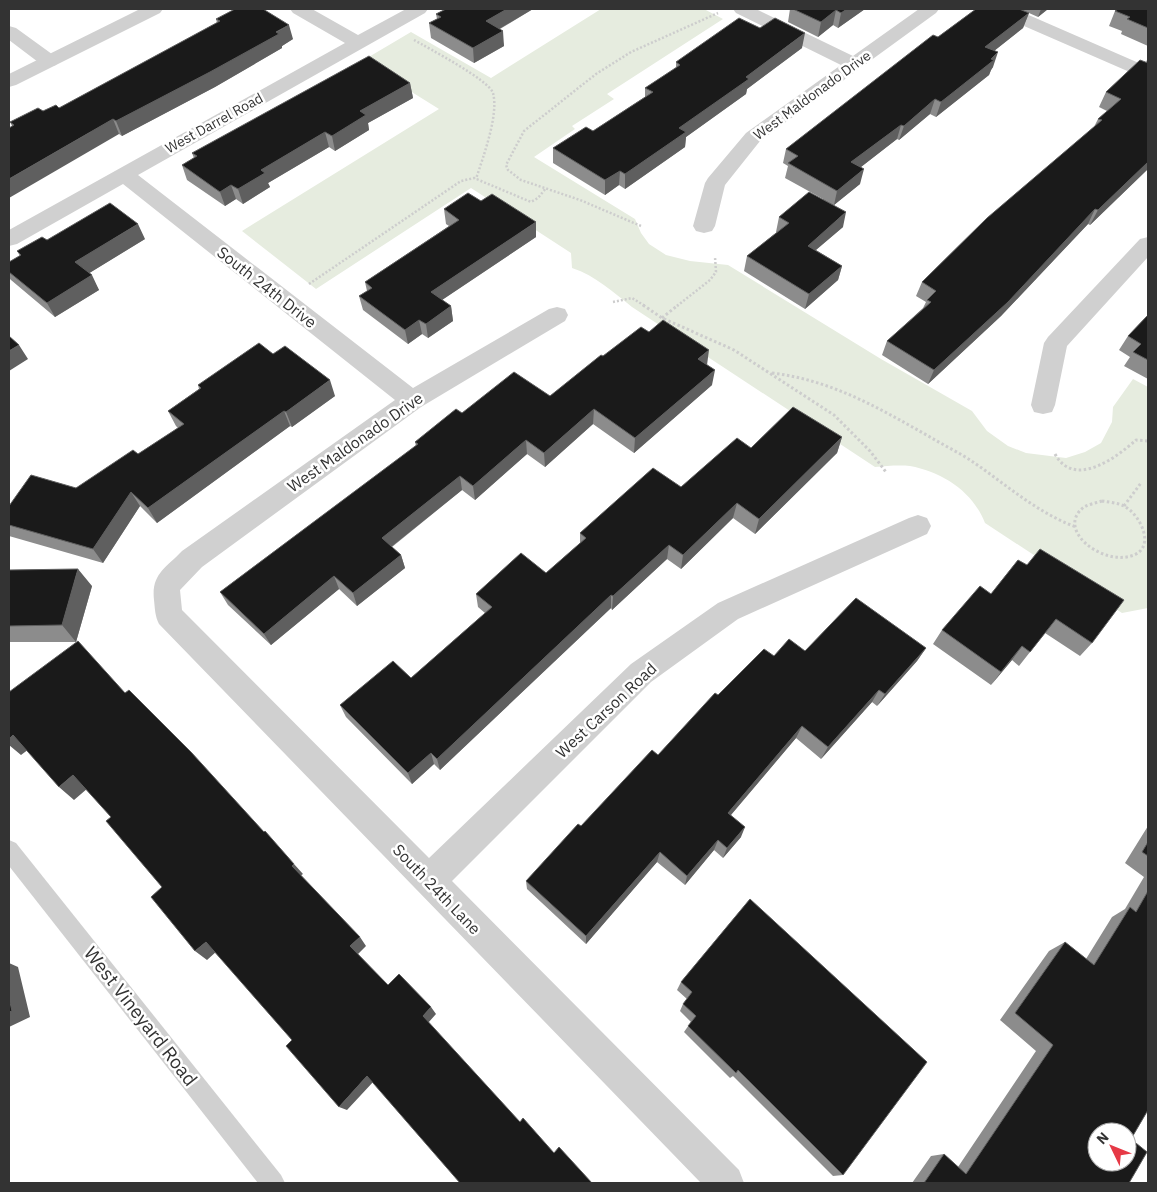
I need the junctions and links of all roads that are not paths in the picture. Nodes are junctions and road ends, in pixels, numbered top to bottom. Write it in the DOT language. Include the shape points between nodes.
graph roads {
  1 [pos="154,9"];
  2 [pos="299,9"];
  3 [pos="420,9"];
  4 [pos="742,9"];
  5 [pos="930,9"];
  6 [pos="1000,9"];
  7 [pos="9,32"];
  8 [pos="358,43"];
  9 [pos="48,61"];
  10 [pos="854,64"];
  11 [pos="1148,74"];
  12 [pos="9,81"];
  13 [pos="123,174"];
  14 [pos="704,226"];
  15 [pos="9,239"];
  16 [pos="1148,244"];
  17 [pos="557,315"];
  18 [pos="412,400"];
  19 [pos="1043,405"];
  20 [pos="918,526"];
  21 [pos="166,586"];
  22 [pos="9,850"];
  23 [pos="429,881"];
  24 [pos="272,1183"];
  25 [pos="726,1183"];
  1 -- 9 [label="street"];
  2 -- 8 [label="street"];
  3 -- 8 [label="street, West Darrel Road"];
  4 -- 10 [label="street"];
  5 -- 10 [label="street, West Maldonado Drive"];
  6 -- 11 [label="street"];
  7 -- 9 [label="street"];
  8 -- 13 [label="street, West Darrel Road"];
  9 -- 12 [label="street"];
  10 -- 14 [label="street, West Maldonado Drive" via="753,138 715,183"];
  13 -- 15 [label="street, West Darrel Road"];
  13 -- 18 [label="street, South 24th Drive"];
  16 -- 19 [label="street" via="1056,343"];
  17 -- 18 [label="street, West Maldonado Drive"];
  18 -- 21 [label="street, West Maldonado Drive" via="192,559"];
  20 -- 23 [label="street, West Carson Road" via="728,611 641,674"];
  21 -- 23 [label="street, South 24th Lane" via="169,615"];
  22 -- 24 [label="lane, West Vineyard Road"];
  23 -- 25 [label="street, South 24th Lane"];
}
